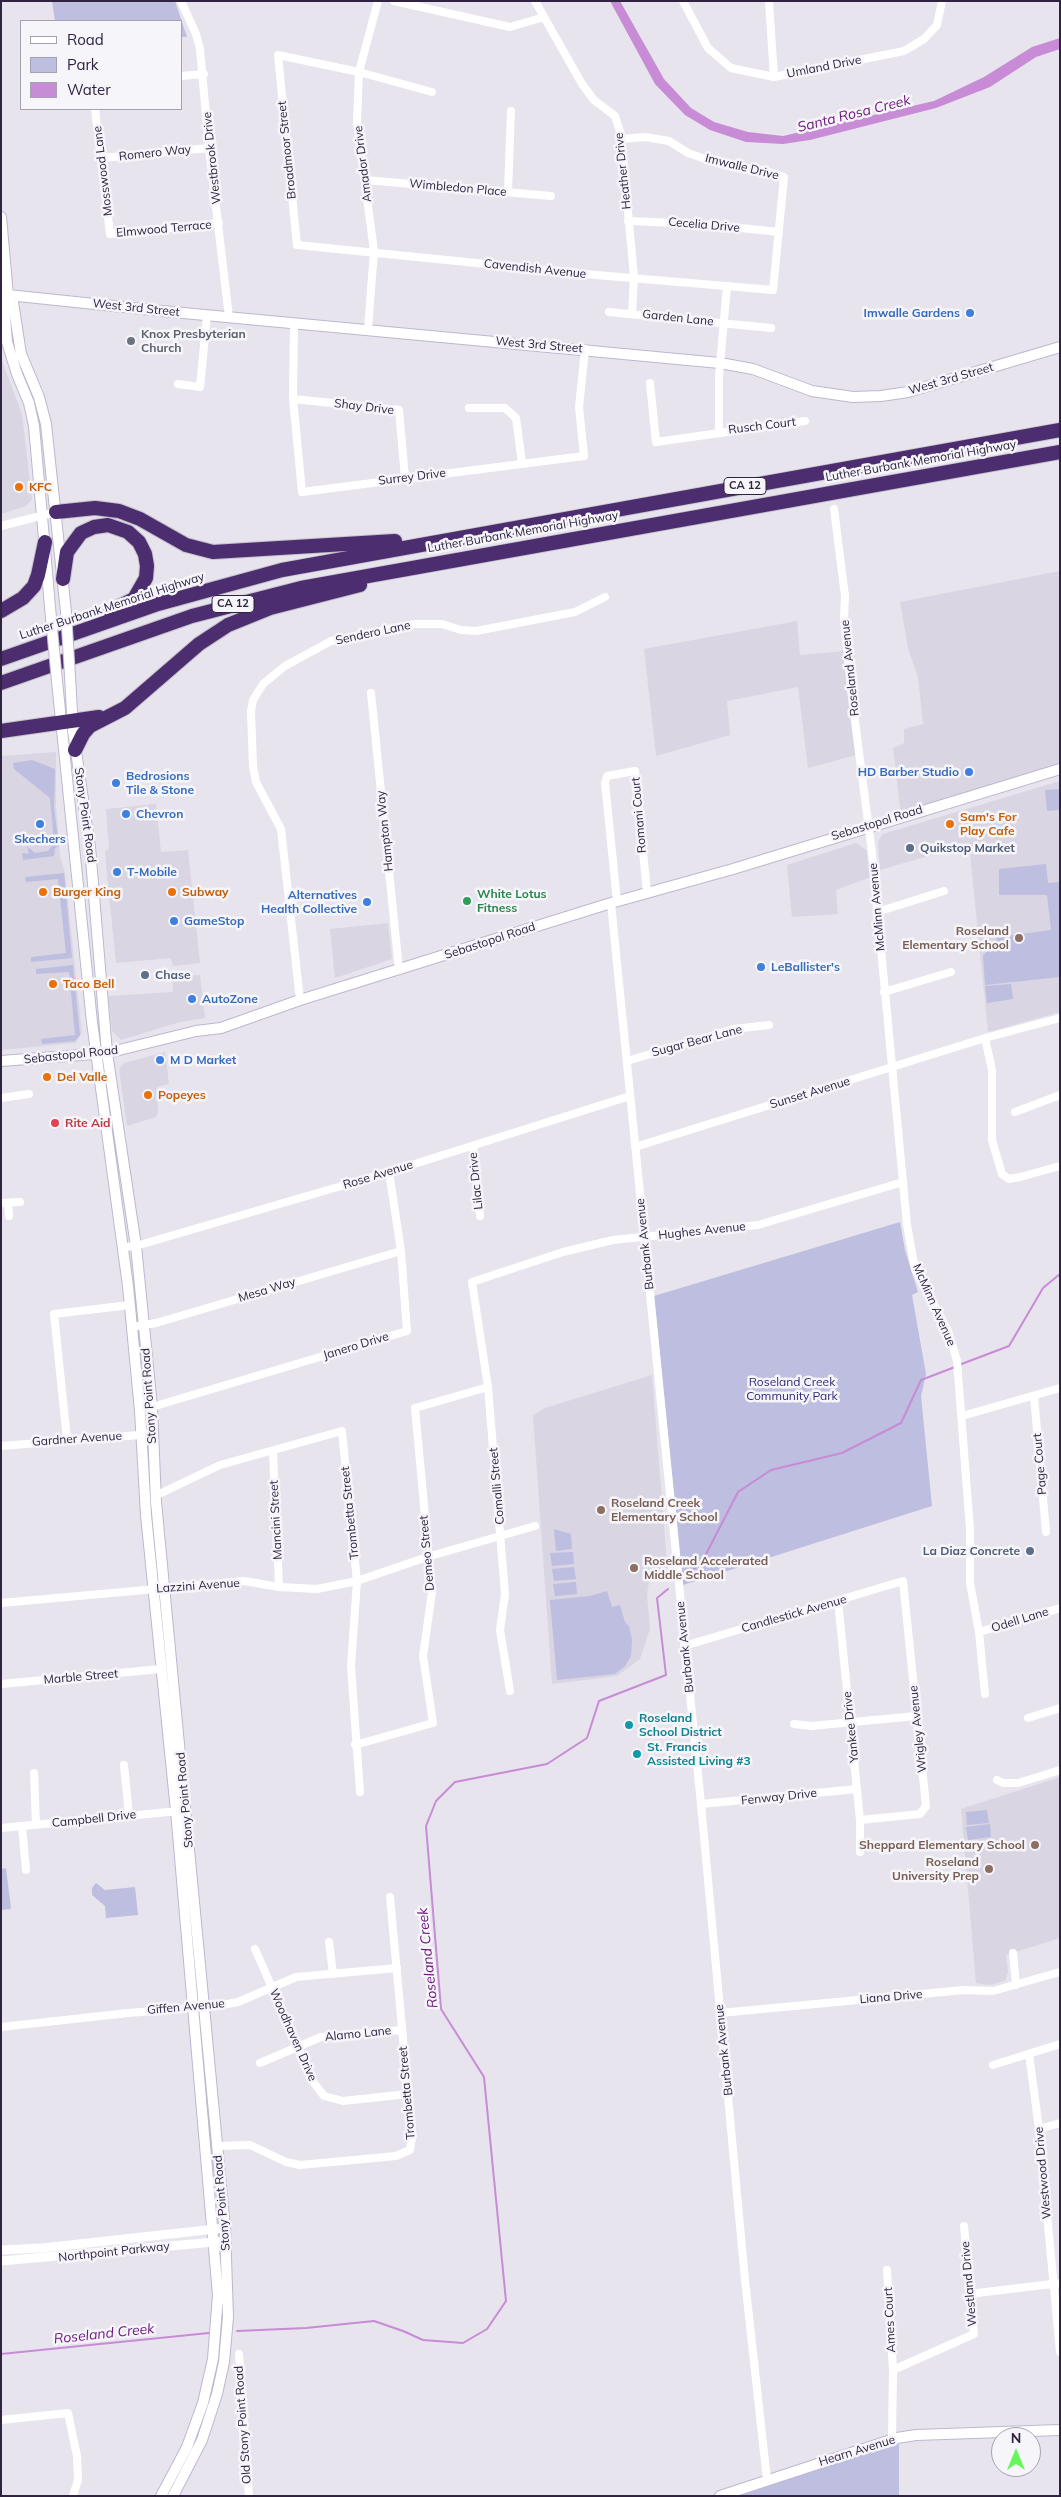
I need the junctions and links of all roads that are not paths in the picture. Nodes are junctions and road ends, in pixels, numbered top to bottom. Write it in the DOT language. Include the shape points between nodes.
graph roads {
  1 [pos="181,1"];
  2 [pos="378,1"];
  3 [pos="394,1"];
  4 [pos="535,1"];
  5 [pos="683,1"];
  6 [pos="768,1"];
  7 [pos="942,1"];
  8 [pos="544,17"];
  9 [pos="359,72"];
  10 [pos="204,74"];
  11 [pos="182,76"];
  12 [pos="774,77"];
  13 [pos="432,92"];
  14 [pos="95,110"];
  15 [pos="511,111"];
  16 [pos="621,139"];
  17 [pos="209,148"];
  18 [pos="102,158"];
  19 [pos="365,180"];
  20 [pos="508,192"];
  21 [pos="551,196"];
  22 [pos="1,217"];
  23 [pos="628,221"];
  24 [pos="219,223"];
  25 [pos="779,232"];
  26 [pos="110,234"];
  27 [pos="296,244"];
  28 [pos="374,252"];
  29 [pos="634,277"];
  30 [pos="727,286"];
  31 [pos="773,290"];
  32 [pos="4,295"];
  33 [pos="609,312"];
  34 [pos="632,314"];
  35 [pos="207,315"];
  36 [pos="229,317"];
  37 [pos="294,323"];
  38 [pos="725,323"];
  39 [pos="771,328"];
  40 [pos="368,329"];
  41 [pos="1060,347"];
  42 [pos="585,349"];
  43 [pos="720,363"];
  44 [pos="650,383"];
  45 [pos="178,384"];
  46 [pos="292,399"];
  47 [pos="469,408"];
  48 [pos="804,421"];
  49 [pos="1060,429"];
  50 [pos="719,431"];
  51 [pos="1060,453"];
  52 [pos="522,463"];
  53 [pos="405,478"];
  54 [pos="834,509"];
  55 [pos="49,514"];
  56 [pos="1,526"];
  57 [pos="451,539"];
  58 [pos="45,542"];
  59 [pos="473,556"];
  60 [pos="63,578"];
  61 [pos="605,597"];
  62 [pos="1,611"];
  63 [pos="3,658"];
  64 [pos="1,683"];
  65 [pos="144,690"];
  66 [pos="371,692"];
  67 [pos="67,722"];
  68 [pos="1,731"];
  69 [pos="75,750"];
  70 [pos="1060,769"];
  71 [pos="869,826"];
  72 [pos="647,892"];
  73 [pos="944,892"];
  74 [pos="614,902"];
  75 [pos="878,912"];
  76 [pos="399,970"];
  77 [pos="951,972"];
  78 [pos="884,992"];
  79 [pos="300,1000"];
  80 [pos="1060,1018"];
  81 [pos="769,1025"];
  82 [pos="986,1038"];
  83 [pos="107,1053"];
  84 [pos="96,1054"];
  85 [pos="627,1061"];
  86 [pos="1,1062"];
  87 [pos="892,1067"];
  88 [pos="29,1094"];
  89 [pos="1060,1095"];
  90 [pos="630,1096"];
  91 [pos="1,1098"];
  92 [pos="1015,1112"];
  93 [pos="108,1142"];
  94 [pos="472,1146"];
  95 [pos="635,1147"];
  96 [pos="1060,1166"];
  97 [pos="124,1172"];
  98 [pos="389,1172"];
  99 [pos="903,1182"];
  100 [pos="20,1202"];
  101 [pos="5,1203"];
  102 [pos="9,1216"];
  103 [pos="480,1216"];
  104 [pos="644,1236"];
  105 [pos="136,1246"];
  106 [pos="124,1248"];
  107 [pos="401,1250"];
  108 [pos="472,1282"];
  109 [pos="130,1305"];
  110 [pos="144,1326"];
  111 [pos="132,1327"];
  112 [pos="488,1387"];
  113 [pos="1060,1388"];
  114 [pos="1034,1396"];
  115 [pos="152,1407"];
  116 [pos="962,1416"];
  117 [pos="142,1434"];
  118 [pos="152,1434"];
  119 [pos="67,1439"];
  120 [pos="1,1446"];
  121 [pos="273,1452"];
  122 [pos="155,1496"];
  123 [pos="535,1526"];
  124 [pos="1046,1532"];
  125 [pos="501,1536"];
  126 [pos="427,1557"];
  127 [pos="358,1581"];
  128 [pos="903,1582"];
  129 [pos="159,1588"];
  130 [pos="279,1588"];
  131 [pos="838,1601"];
  132 [pos="1,1603"];
  133 [pos="1060,1608"];
  134 [pos="979,1632"];
  135 [pos="684,1646"];
  136 [pos="161,1669"];
  137 [pos="1,1684"];
  138 [pos="510,1692"];
  139 [pos="985,1694"];
  140 [pos="1060,1708"];
  141 [pos="916,1716"];
  142 [pos="1028,1718"];
  143 [pos="850,1722"];
  144 [pos="794,1724"];
  145 [pos="356,1744"];
  146 [pos="124,1765"];
  147 [pos="1060,1770"];
  148 [pos="34,1773"];
  149 [pos="997,1780"];
  150 [pos="857,1789"];
  151 [pos="360,1792"];
  152 [pos="701,1804"];
  153 [pos="181,1811"];
  154 [pos="129,1815"];
  155 [pos="860,1820"];
  156 [pos="36,1824"];
  157 [pos="22,1826"];
  158 [pos="1,1828"];
  159 [pos="860,1852"];
  160 [pos="26,1870"];
  161 [pos="390,1897"];
  162 [pos="329,1942"];
  163 [pos="255,1949"];
  164 [pos="1013,1953"];
  165 [pos="397,1968"];
  166 [pos="1060,1972"];
  167 [pos="333,1973"];
  168 [pos="1016,1984"];
  169 [pos="272,1986"];
  170 [pos="205,2007"];
  171 [pos="193,2008"];
  172 [pos="720,2013"];
  173 [pos="1,2026"];
  174 [pos="402,2030"];
  175 [pos="1060,2044"];
  176 [pos="298,2046"];
  177 [pos="1029,2054"];
  178 [pos="260,2063"];
  179 [pos="993,2065"];
  180 [pos="408,2094"];
  181 [pos="1060,2123"];
  182 [pos="1039,2129"];
  183 [pos="218,2146"];
  184 [pos="964,2226"];
  185 [pos="225,2228"];
  186 [pos="213,2229"];
  187 [pos="226,2241"];
  188 [pos="214,2242"];
  189 [pos="1,2250"];
  190 [pos="1,2261"];
  191 [pos="887,2270"];
  192 [pos="1056,2284"];
  193 [pos="969,2294"];
  194 [pos="1060,2352"];
  195 [pos="238,2354"];
  196 [pos="893,2370"];
  197 [pos="1,2420"];
  198 [pos="1060,2430"];
  199 [pos="892,2439"];
  200 [pos="767,2480"];
  201 [pos="73,2496"];
  202 [pos="161,2496"];
  203 [pos="173,2496"];
  204 [pos="249,2496"];
  205 [pos="720,2496"];
  1 -- 10 [label="street, Westbrook Drive" via="196,34"];
  2 -- 9 [label="street, Amador Drive"];
  3 -- 8 [label="street" via="510,26"];
  4 -- 8 [label="street, Heather Drive"];
  5 -- 12 [label="street, Umland Drive" via="708,48 731,68"];
  6 -- 12 [label="street"];
  7 -- 12 [label="street, Umland Drive" via="937,25 924,40 904,51"];
  8 -- 16 [label="street, Heather Drive" via="582,84 594,100 615,116"];
  9 -- 13 [label="street"];
  9 -- 19 [label="street, Amador Drive" via="358,123"];
  9 -- 27 [label="street, Broadmoor Street" via="278,55"];
  10 -- 11 [label="street"];
  10 -- 17 [label="street, Westbrook Drive"];
  14 -- 18 [label="street, Mosswood Lane"];
  15 -- 20 [label="street"];
  16 -- 23 [label="street, Heather Drive"];
  16 -- 25 [label="street, Imwalle Drive" via="669,141 688,153 717,163 763,170 784,177"];
  17 -- 18 [label="street, Romero Way"];
  17 -- 24 [label="street, Westbrook Drive"];
  18 -- 26 [label="street, Mosswood Lane"];
  19 -- 20 [label="street, Wimbledon Place"];
  19 -- 28 [label="street, Amador Drive"];
  20 -- 21 [label="street, Wimbledon Place"];
  22 -- 32 [label="main road, Stony Point Road"];
  23 -- 25 [label="street, Cecelia Drive"];
  23 -- 29 [label="street, Heather Drive"];
  24 -- 26 [label="street, Elmwood Terrace"];
  24 -- 36 [label="street, Westbrook Drive"];
  25 -- 31 [label="street, Imwalle Drive"];
  27 -- 28 [label="street, Cavendish Avenue"];
  28 -- 29 [label="street, Cavendish Avenue"];
  28 -- 40 [label="street, Amador Drive"];
  29 -- 30 [label="street, Cavendish Avenue"];
  29 -- 34 [label="street, Garden Lane"];
  30 -- 31 [label="street, Cavendish Avenue"];
  30 -- 38 [label="street, Rusch Court"];
  32 -- 35 [label="main road, West 3rd Street"];
  32 -- 55 [label="main road, Stony Point Road" via="13,302 21,354 45,418"];
  33 -- 34 [label="street, Garden Lane"];
  34 -- 38 [label="street, Garden Lane"];
  35 -- 36 [label="main road, West 3rd Street"];
  35 -- 45 [label="street" via="200,387"];
  36 -- 37 [label="main road, West 3rd Street"];
  37 -- 40 [label="main road, West 3rd Street"];
  37 -- 46 [label="street, Surrey Drive"];
  38 -- 39 [label="street, Garden Lane"];
  38 -- 43 [label="street, Rusch Court"];
  40 -- 42 [label="main road, West 3rd Street"];
  41 -- 43 [label="main road, West 3rd Street" via="908,392 871,397 821,393 753,369"];
  42 -- 43 [label="main road, West 3rd Street"];
  42 -- 52 [label="street, Surrey Drive" via="579,407 584,456"];
  43 -- 50 [label="street, Rusch Court"];
  44 -- 50 [label="street, Rusch Court" via="656,442"];
  46 -- 53 [label="street, Shay Drive" via="399,410"];
  46 -- 53 [label="street, Surrey Drive" via="302,492"];
  47 -- 52 [label="street" via="505,408 516,418"];
  48 -- 50 [label="street, Rusch Court"];
  49 -- 57 [label="highway, Luther Burbank Memorial Highway / CA 12"];
  51 -- 59 [label="highway, Luther Burbank Memorial Highway / CA 12"];
  52 -- 53 [label="street, Surrey Drive"];
  54 -- 71 [label="street, Roseland Avenue" via="845,596 844,618 852,698"];
  55 -- 56 [label="street"];
  55 -- 57 [label="highway" via="95,508 118,511 140,519 186,545 213,552"];
  55 -- 58 [label="main road, Stony Point Road"];
  55 -- 60 [label="main road, Stony Point Road"];
  57 -- 63 [label="highway, Luther Burbank Memorial Highway / CA 12" via="325,561 238,581 138,610"];
  58 -- 62 [label="highway" via="38,575 31,590 20,601"];
  58 -- 67 [label="main road, Stony Point Road, bridge" via="57,681"];
  59 -- 64 [label="highway, Luther Burbank Memorial Highway / CA 12" via="322,583 237,603"];
  59 -- 65 [label="highway" via="280,604 249,615 199,644"];
  60 -- 63 [label="highway" via="69,547 81,533 94,527 122,528 134,537 145,554 146,578 138,595 129,603 50,634"];
  60 -- 67 [label="main road, Stony Point Road, bridge" via="70,676"];
  61 -- 79 [label="street, Sendero Lane" via="575,612 476,631 442,624 414,624 331,641 285,666 263,684 250,711 253,766 256,782 281,829"];
  65 -- 67 [label="highway" via="107,714"];
  65 -- 69 [label="highway" via="121,711 90,726"];
  66 -- 76 [label="street, Hampton Way"];
  67 -- 68 [label="highway"];
  67 -- 69 [label="main road, Stony Point Road"];
  67 -- 84 [label="main road, Stony Point Road"];
  69 -- 83 [label="main road, Stony Point Road" via="90,848"];
  70 -- 71 [label="main road, Sebastopol Road"];
  71 -- 72 [label="main road, Sebastopol Road" via="734,869"];
  71 -- 75 [label="street, McMinn Avenue"];
  72 -- 74 [label="main road, Sebastopol Road"];
  72 -- 74 [label="street, Romani Court" via="635,771 607,776"];
  73 -- 75 [label="street"];
  74 -- 76 [label="main road, Sebastopol Road"];
  74 -- 85 [label="street, Burbank Avenue"];
  75 -- 78 [label="street, McMinn Avenue"];
  76 -- 79 [label="main road, Sebastopol Road"];
  77 -- 78 [label="street"];
  78 -- 87 [label="street, McMinn Avenue"];
  79 -- 83 [label="main road, Sebastopol Road" via="221,1028"];
  80 -- 82 [label="street, Sunset Avenue"];
  81 -- 85 [label="street, Sugar Bear Lane" via="734,1029"];
  82 -- 87 [label="street, Sunset Avenue"];
  82 -- 96 [label="street" via="992,1070 992,1140 1002,1174 1010,1179 1020,1178"];
  83 -- 84 [label="main road, Sebastopol Road"];
  83 -- 97 [label="main road, Stony Point Road"];
  84 -- 86 [label="main road, Sebastopol Road"];
  84 -- 93 [label="main road, Stony Point Road"];
  85 -- 90 [label="street, Burbank Avenue"];
  87 -- 95 [label="street, Sunset Avenue"];
  87 -- 99 [label="street, McMinn Avenue"];
  88 -- 91 [label="street"];
  89 -- 92 [label="street"];
  90 -- 94 [label="street, Rose Avenue"];
  90 -- 95 [label="street, Burbank Avenue"];
  93 -- 97 [label="main road" via="116,1147"];
  93 -- 106 [label="main road, Stony Point Road"];
  94 -- 98 [label="street, Rose Avenue"];
  94 -- 103 [label="street, Lilac Drive"];
  95 -- 104 [label="street, Burbank Avenue"];
  97 -- 105 [label="main road, Stony Point Road"];
  98 -- 105 [label="street, Rose Avenue"];
  98 -- 107 [label="street, Janero Drive"];
  99 -- 104 [label="street, Hughes Avenue" via="758,1225"];
  99 -- 116 [label="street, McMinn Avenue" via="915,1269 948,1331 957,1361"];
  100 -- 101 [label="street"];
  101 -- 102 [label="street"];
  104 -- 108 [label="street, Hughes Avenue" via="563,1252"];
  104 -- 135 [label="street, Burbank Avenue"];
  105 -- 106 [label="street, Rose Avenue"];
  105 -- 110 [label="main road, Stony Point Road"];
  106 -- 109 [label="main road, Stony Point Road"];
  107 -- 110 [label="street, Mesa Way"];
  107 -- 115 [label="street, Janero Drive" via="408,1331"];
  108 -- 112 [label="street, Comalli Street"];
  109 -- 111 [label="main road, Stony Point Road"];
  109 -- 119 [label="street" via="54,1314"];
  110 -- 111 [label="street, Mesa Way"];
  110 -- 115 [label="main road, Stony Point Road"];
  111 -- 117 [label="main road, Stony Point Road"];
  112 -- 125 [label="street, Comalli Street"];
  112 -- 126 [label="street, Demeo Street" via="415,1408"];
  113 -- 114 [label="street"];
  114 -- 116 [label="street"];
  114 -- 124 [label="street, Page Court"];
  115 -- 118 [label="main road, Stony Point Road"];
  116 -- 134 [label="street, McMinn Avenue" via="970,1529 970,1584"];
  117 -- 118 [label="street, Gardner Avenue"];
  117 -- 119 [label="street, Gardner Avenue"];
  117 -- 129 [label="main road, Stony Point Road" via="145,1504"];
  118 -- 122 [label="main road, Stony Point Road"];
  119 -- 120 [label="street, Gardner Avenue"];
  121 -- 122 [label="street, Trombetta Street" via="220,1465"];
  121 -- 127 [label="street, Trombetta Street" via="342,1431"];
  121 -- 130 [label="street, Mancini Street"];
  122 -- 129 [label="main road, Stony Point Road"];
  123 -- 125 [label="street, Lazzini Avenue"];
  125 -- 126 [label="street, Lazzini Avenue"];
  125 -- 138 [label="street, Comalli Street" via="505,1594 500,1630"];
  126 -- 127 [label="street, Lazzini Avenue"];
  126 -- 145 [label="street, Demeo Street" via="432,1592 423,1656 433,1723"];
  127 -- 130 [label="street, Lazzini Avenue" via="317,1589"];
  127 -- 145 [label="street, Trombetta Street" via="352,1666"];
  128 -- 131 [label="street, Candlestick Avenue"];
  128 -- 141 [label="street, Wrigley Avenue"];
  129 -- 130 [label="street, Lazzini Avenue" via="244,1582"];
  129 -- 132 [label="street, Lazzini Avenue"];
  129 -- 136 [label="main road, Stony Point Road"];
  129 -- 153 [label="main road, Stony Point Road"];
  131 -- 135 [label="street, Candlestick Avenue"];
  131 -- 143 [label="street, Yankee Drive"];
  133 -- 134 [label="street, Odell Lane"];
  134 -- 139 [label="street, McMinn Avenue"];
  135 -- 152 [label="street, Burbank Avenue"];
  136 -- 137 [label="street, Marble Street"];
  136 -- 153 [label="main road, Stony Point Road"];
  140 -- 142 [label="street"];
  141 -- 143 [label="street"];
  141 -- 155 [label="street, Wrigley Avenue" via="925,1811 915,1815"];
  143 -- 144 [label="street" via="811,1726"];
  143 -- 150 [label="street, Yankee Drive"];
  145 -- 151 [label="street, Trombetta Street"];
  146 -- 154 [label="street"];
  147 -- 149 [label="street" via="1018,1782"];
  148 -- 156 [label="street"];
  150 -- 152 [label="street, Fenway Drive"];
  150 -- 155 [label="street, Yankee Drive"];
  152 -- 172 [label="street, Burbank Avenue"];
  153 -- 154 [label="street, Campbell Drive"];
  153 -- 170 [label="main road, Stony Point Road"];
  153 -- 171 [label="main road, Stony Point Road"];
  154 -- 156 [label="street, Campbell Drive"];
  155 -- 159 [label="street, Yankee Drive"];
  156 -- 157 [label="street, Campbell Drive"];
  157 -- 158 [label="street, Campbell Drive"];
  157 -- 160 [label="street"];
  161 -- 165 [label="street, Trombetta Street"];
  162 -- 167 [label="street"];
  163 -- 169 [label="street, Woodhaven Drive"];
  164 -- 168 [label="street"];
  165 -- 167 [label="street, Giffen Avenue"];
  165 -- 174 [label="street, Trombetta Street"];
  166 -- 168 [label="street, Liana Drive"];
  167 -- 169 [label="street, Giffen Avenue" via="296,1977"];
  168 -- 172 [label="street, Liana Drive" via="993,1992 969,1990"];
  169 -- 170 [label="street, Giffen Avenue" via="238,2002"];
  169 -- 176 [label="street, Woodhaven Drive"];
  170 -- 171 [label="street, Giffen Avenue"];
  170 -- 183 [label="main road, Stony Point Road"];
  171 -- 173 [label="street, Giffen Avenue"];
  171 -- 186 [label="main road, Stony Point Road"];
  172 -- 200 [label="street, Burbank Avenue"];
  174 -- 176 [label="street, Alamo Lane" via="322,2038"];
  174 -- 180 [label="street, Trombetta Street"];
  175 -- 177 [label="street"];
  176 -- 178 [label="street, Alamo Lane"];
  176 -- 180 [label="street, Woodhaven Drive" via="314,2083 328,2098 342,2102"];
  177 -- 179 [label="street"];
  177 -- 182 [label="street, Westwood Drive"];
  180 -- 183 [label="street, Trombetta Street" via="412,2143 410,2150 402,2155 300,2164 286,2162 250,2145"];
  181 -- 182 [label="street"];
  182 -- 192 [label="street, Westwood Drive"];
  183 -- 185 [label="main road, Stony Point Road"];
  184 -- 193 [label="street, Westland Drive"];
  185 -- 186 [label="street, Northpoint Parkway"];
  185 -- 187 [label="main road, Stony Point Road"];
  186 -- 188 [label="main road, Stony Point Road"];
  186 -- 189 [label="street, Northpoint Parkway"];
  187 -- 188 [label="street, Northpoint Parkway"];
  187 -- 203 [label="main road, Stony Point Road" via="228,2317 224,2362 202,2440"];
  188 -- 190 [label="street, Northpoint Parkway"];
  188 -- 202 [label="main road, Stony Point Road" via="218,2307 212,2367 187,2447"];
  191 -- 196 [label="street, Ames Court"];
  192 -- 193 [label="street"];
  192 -- 194 [label="street, Westwood Drive"];
  193 -- 196 [label="street, Westland Drive" via="974,2334"];
  195 -- 204 [label="street, Old Stony Point Road"];
  196 -- 199 [label="street"];
  197 -- 201 [label="street" via="68,2413 77,2456 78,2480"];
  198 -- 199 [label="main road, Hearn Avenue" via="916,2435"];
  199 -- 200 [label="main road, Hearn Avenue"];
  200 -- 205 [label="main road, Hearn Avenue"];
}
